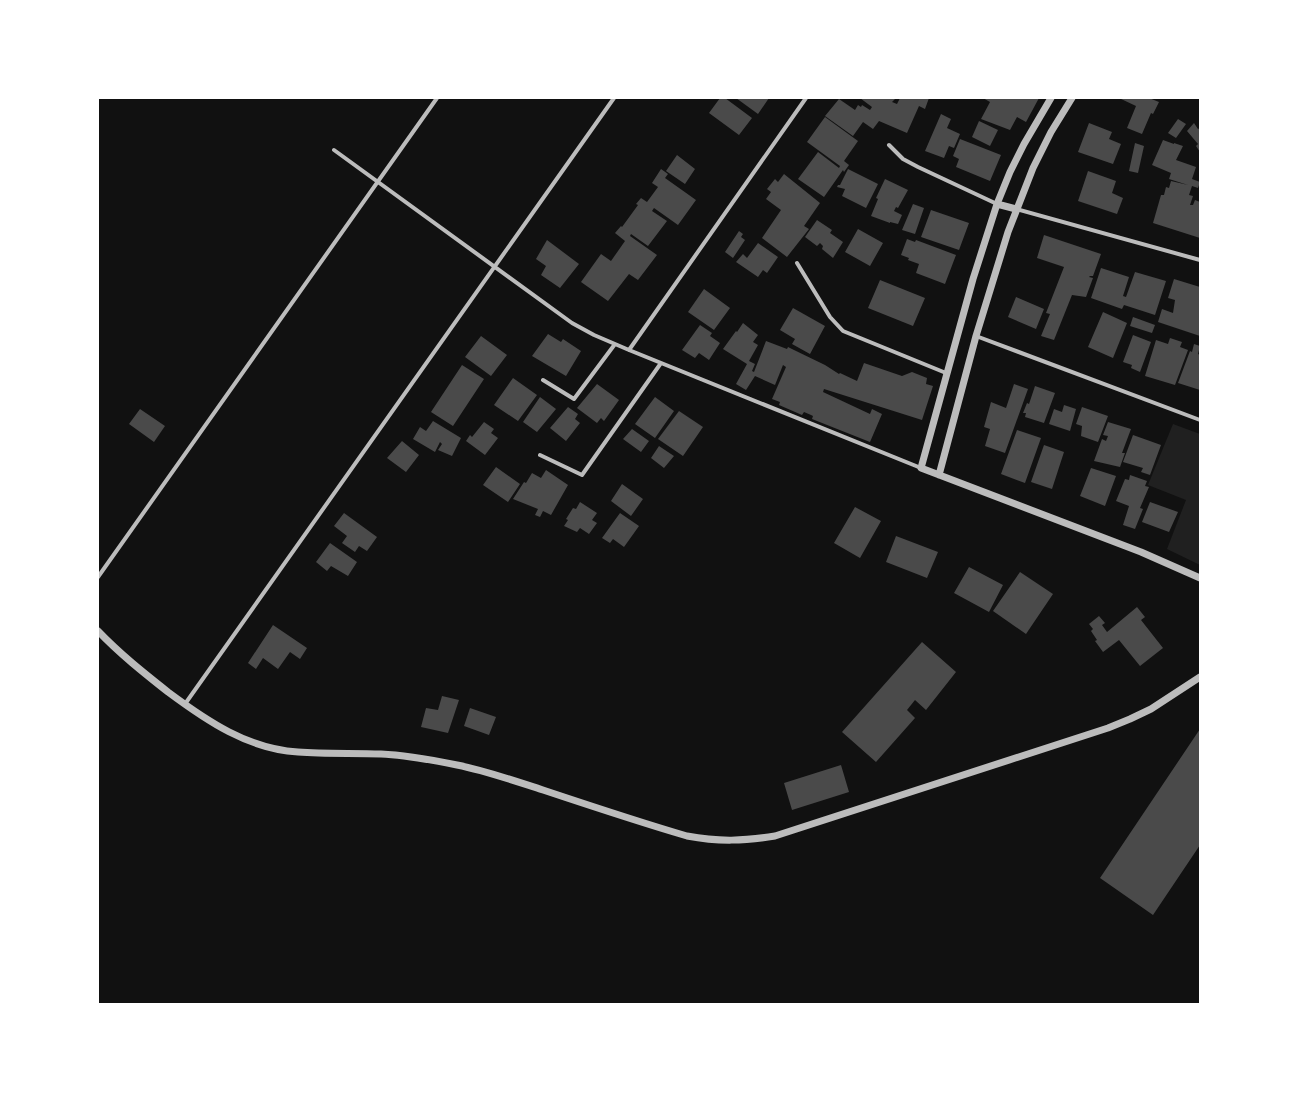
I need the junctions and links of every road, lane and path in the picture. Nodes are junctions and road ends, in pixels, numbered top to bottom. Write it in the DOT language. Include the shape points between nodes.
graph roads {
  1 [pos="437,98"];
  2 [pos="614,98"];
  3 [pos="806,98"];
  4 [pos="1051,98"];
  5 [pos="1072,98"];
  6 [pos="889,146"];
  7 [pos="334,150"];
  8 [pos="378,182"];
  9 [pos="998,204"];
  10 [pos="1016,209"];
  11 [pos="1200,260"];
  12 [pos="796,263"];
  13 [pos="494,267"];
  14 [pos="976,336"];
  15 [pos="615,344"];
  16 [pos="629,350"];
  17 [pos="661,363"];
  18 [pos="946,373"];
  19 [pos="543,380"];
  20 [pos="1200,420"];
  21 [pos="540,455"];
  22 [pos="920,468"];
  23 [pos="939,475"];
  24 [pos="98,577"];
  25 [pos="1200,578"];
  26 [pos="98,631"];
  27 [pos="1200,676"];
  28 [pos="185,704"];
  1 -- 8 [label="street"];
  2 -- 13 [label="street"];
  3 -- 16 [label="street"];
  4 -- 9 [label="street" via="1014,165"];
  5 -- 10 [label="street" via="1051,132"];
  6 -- 9 [label="street" via="918,168"];
  7 -- 8 [label="street"];
  8 -- 13 [label="street"];
  8 -- 24 [label="street"];
  9 -- 10 [label="street"];
  9 -- 18 [label="street"];
  10 -- 11 [label="street"];
  10 -- 14 [label="street"];
  12 -- 18 [label="street" via="830,317 843,331"];
  13 -- 15 [label="street" via="572,323"];
  13 -- 28 [label="street"];
  14 -- 20 [label="street"];
  14 -- 23 [label="street"];
  15 -- 16 [label="street"];
  15 -- 19 [label="street" via="574,399"];
  16 -- 17 [label="street"];
  17 -- 21 [label="street" via="582,475"];
  17 -- 22 [label="street"];
  18 -- 22 [label="street"];
  22 -- 23 [label="street"];
  23 -- 25 [label="street" via="1141,552"];
  26 -- 28 [label="street" via="137,668"];
  27 -- 28 [label="street" via="1151,709 1108,728 775,836 729,841 687,836 493,774 424,758 382,754 297,752 266,746 230,733"];
}
